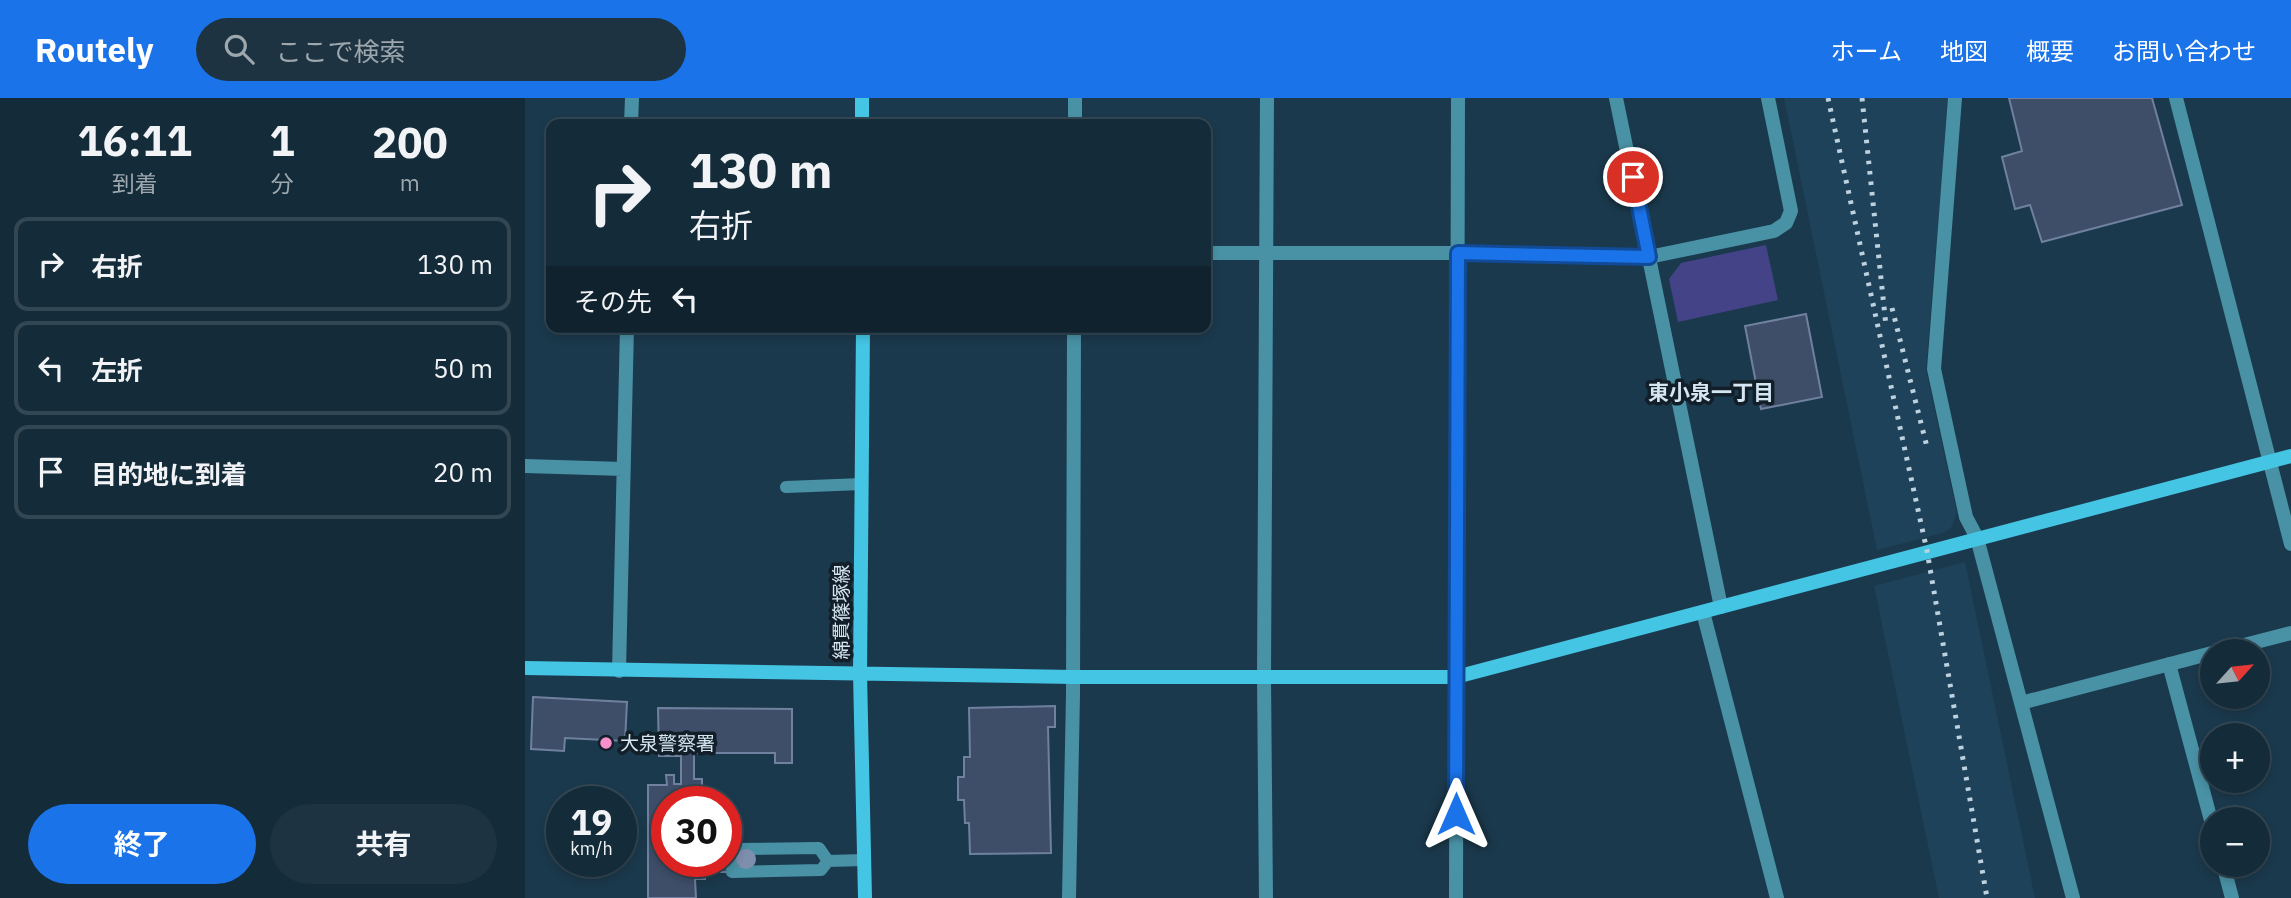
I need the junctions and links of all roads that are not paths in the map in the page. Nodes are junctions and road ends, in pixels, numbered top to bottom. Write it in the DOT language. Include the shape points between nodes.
graph roads {
  1 [pos="632,98"];
  2 [pos="862,98"];
  3 [pos="1075,98"];
  4 [pos="1267,98"];
  5 [pos="1458,98"];
  6 [pos="1616,98"];
  7 [pos="1768,98"];
  8 [pos="1955,98"];
  9 [pos="2176,98"];
  10 [pos="631,119"];
  11 [pos="863,119"];
  12 [pos="1075,119"];
  13 [pos="1211,253"];
  14 [pos="1458,253"];
  15 [pos="1266,254"];
  16 [pos="1649,257"];
  17 [pos="627,333"];
  18 [pos="863,333"];
  19 [pos="1074,333"];
  20 [pos="2291,456"];
  21 [pos="2270,461"];
  22 [pos="525,466"];
  23 [pos="623,469"];
  24 [pos="862,484"];
  25 [pos="786,486"];
  26 [pos="1977,538"];
  27 [pos="2291,544"];
  28 [pos="1721,607"];
  29 [pos="1703,612"];
  30 [pos="2291,633"];
  31 [pos="2268,639"];
  32 [pos="2200,656"];
  33 [pos="2169,664"];
  34 [pos="525,668"];
  35 [pos="618,671"];
  36 [pos="860,674"];
  37 [pos="1073,677"];
  38 [pos="1264,677"];
  39 [pos="1456,677"];
  40 [pos="2021,704"];
  41 [pos="2207,807"];
  42 [pos="865,860"];
  43 [pos="828,861"];
  44 [pos="2226,877"];
  45 [pos="865,898"];
  46 [pos="1069,898"];
  47 [pos="1266,898"];
  48 [pos="1456,898"];
  49 [pos="1777,898"];
  50 [pos="2073,898"];
  51 [pos="2232,898"];
  1 -- 10 [label="street"];
  2 -- 11 [label="street"];
  3 -- 12 [label="street"];
  4 -- 15 [label="street"];
  5 -- 14 [label="street"];
  6 -- 16 [label="street"];
  7 -- 16 [label="street" via="1791,211 1786,223 1774,231"];
  8 -- 26 [label="street" via="1934,369 1966,517"];
  9 -- 21 [label="street"];
  13 -- 15 [label="street"];
  14 -- 15 [label="street"];
  14 -- 16 [label="street"];
  14 -- 39 [label="street"];
  15 -- 38 [label="street"];
  16 -- 28 [label="street"];
  17 -- 23 [label="street"];
  18 -- 24 [label="street, 綿貫篠塚線"];
  19 -- 37 [label="street"];
  20 -- 21 [label="street"];
  21 -- 26 [label="street"];
  21 -- 27 [label="street"];
  22 -- 23 [label="street"];
  23 -- 35 [label="street"];
  24 -- 25 [label="lane"];
  24 -- 36 [label="street, 綿貫篠塚線"];
  26 -- 28 [label="street"];
  26 -- 40 [label="street"];
  28 -- 29 [label="street"];
  29 -- 39 [label="street"];
  29 -- 49 [label="street"];
  30 -- 31 [label="street"];
  32 -- 33 [label="street"];
  33 -- 40 [label="street"];
  33 -- 41 [label="street"];
  34 -- 35 [label="street"];
  35 -- 36 [label="street"];
  36 -- 37 [label="street"];
  36 -- 42 [label="street, 綿貫篠塚線"];
  37 -- 38 [label="street"];
  37 -- 46 [label="street"];
  38 -- 39 [label="street"];
  38 -- 47 [label="street"];
  39 -- 48 [label="street"];
  40 -- 50 [label="street"];
  42 -- 43 [label="lane"];
  42 -- 45 [label="street, 綿貫篠塚線"];
  43 -- 43 [label="lane" via="821,870 732,872 733,849 819,848"];
  44 -- 51 [label="street"];
}
